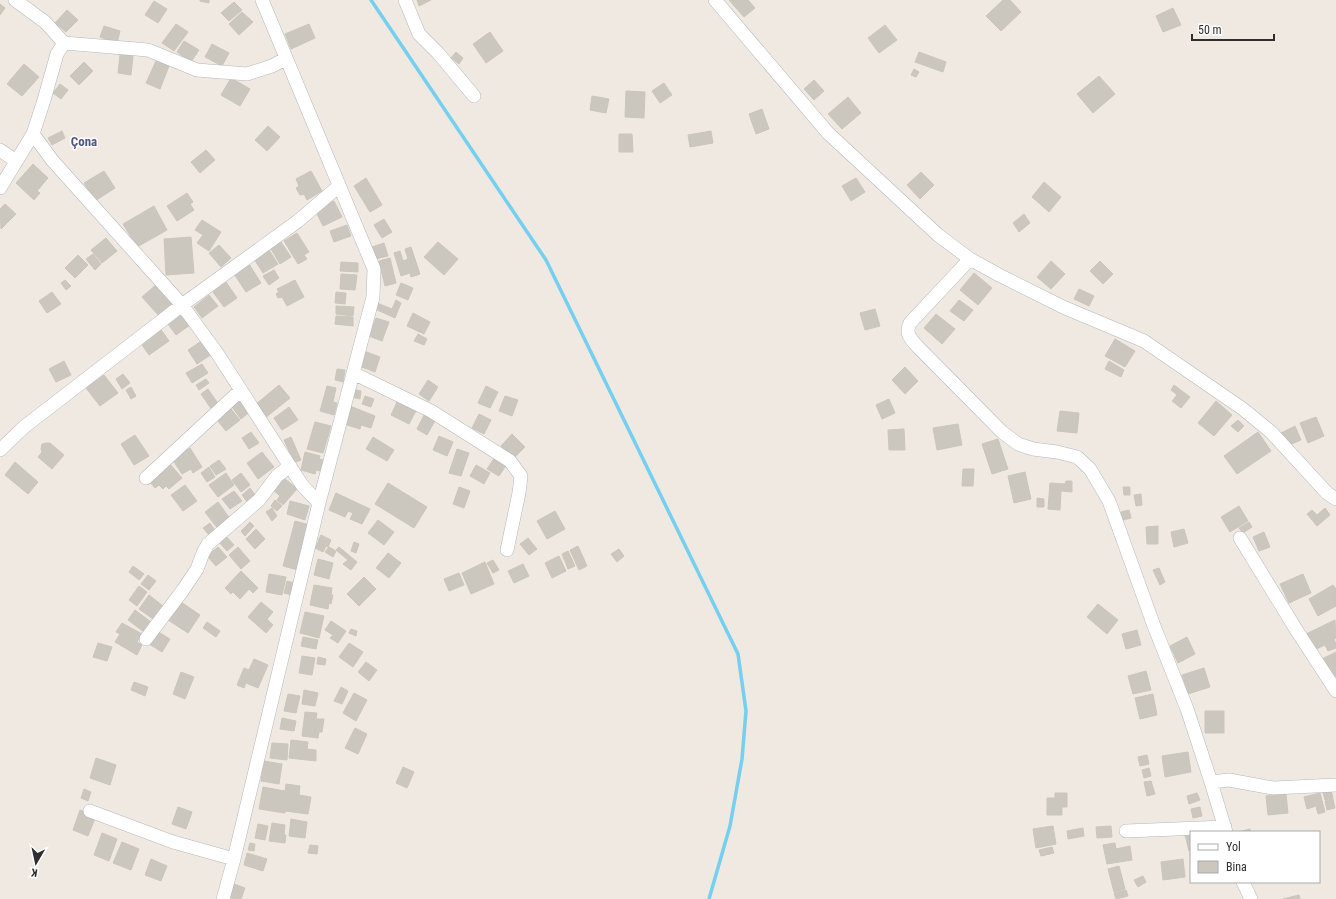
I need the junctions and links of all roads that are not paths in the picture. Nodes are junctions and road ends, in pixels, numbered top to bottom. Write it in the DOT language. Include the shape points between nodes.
graph roads {
  1 [pos="16,0"];
  2 [pos="262,0"];
  3 [pos="406,0"];
  4 [pos="715,0"];
  5 [pos="64,43"];
  6 [pos="285,59"];
  7 [pos="474,96"];
  8 [pos="33,134"];
  9 [pos="0,150"];
  10 [pos="16,161"];
  11 [pos="339,186"];
  12 [pos="0,188"];
  13 [pos="970,259"];
  14 [pos="182,305"];
  15 [pos="353,373"];
  16 [pos="241,390"];
  17 [pos="0,450"];
  18 [pos="290,466"];
  19 [pos="146,478"];
  20 [pos="1336,499"];
  21 [pos="319,503"];
  22 [pos="1240,538"];
  23 [pos="507,550"];
  24 [pos="146,639"];
  25 [pos="1336,691"];
  26 [pos="1211,782"];
  27 [pos="1336,785"];
  28 [pos="90,811"];
  29 [pos="1226,830"];
  30 [pos="1126,831"];
  31 [pos="234,860"];
  32 [pos="1243,883"];
  33 [pos="223,899"];
  34 [pos="1251,899"];
  1 -- 5 [label="street" via="45,22"];
  2 -- 6 [label="street"];
  3 -- 7 [label="street" via="420,34"];
  4 -- 13 [label="street" via="828,133 938,236"];
  5 -- 6 [label="street" via="148,50 197,70 247,74"];
  5 -- 8 [label="street" via="58,54"];
  6 -- 11 [label="street"];
  8 -- 10 [label="street"];
  8 -- 14 [label="street" via="52,160"];
  9 -- 10 [label="street"];
  10 -- 12 [label="street"];
  11 -- 14 [label="street" via="292,226"];
  11 -- 15 [label="street" via="374,269 373,297"];
  13 -- 20 [label="street" via="1063,307 1144,341 1243,409 1271,432"];
  13 -- 26 [label="street" via="910,323 907,333 1002,432 1018,444 1077,457 1090,469 1110,501 1154,626 1187,708"];
  14 -- 16 [label="street"];
  14 -- 17 [label="street" via="24,427"];
  15 -- 21 [label="street"];
  15 -- 23 [label="street" via="431,412 510,461 521,476"];
  16 -- 18 [label="street"];
  16 -- 19 [label="street"];
  18 -- 21 [label="street" via="302,485"];
  18 -- 24 [label="street" via="277,476 259,500 208,544 197,569"];
  21 -- 31 [label="street"];
  22 -- 25 [label="street"];
  26 -- 27 [label="street" via="1229,780 1273,788"];
  26 -- 29 [label="street"];
  28 -- 31 [label="street" via="174,842"];
  29 -- 30 [label="street"];
  31 -- 33 [label="street"];
  32 -- 34 [label="street"];
}
